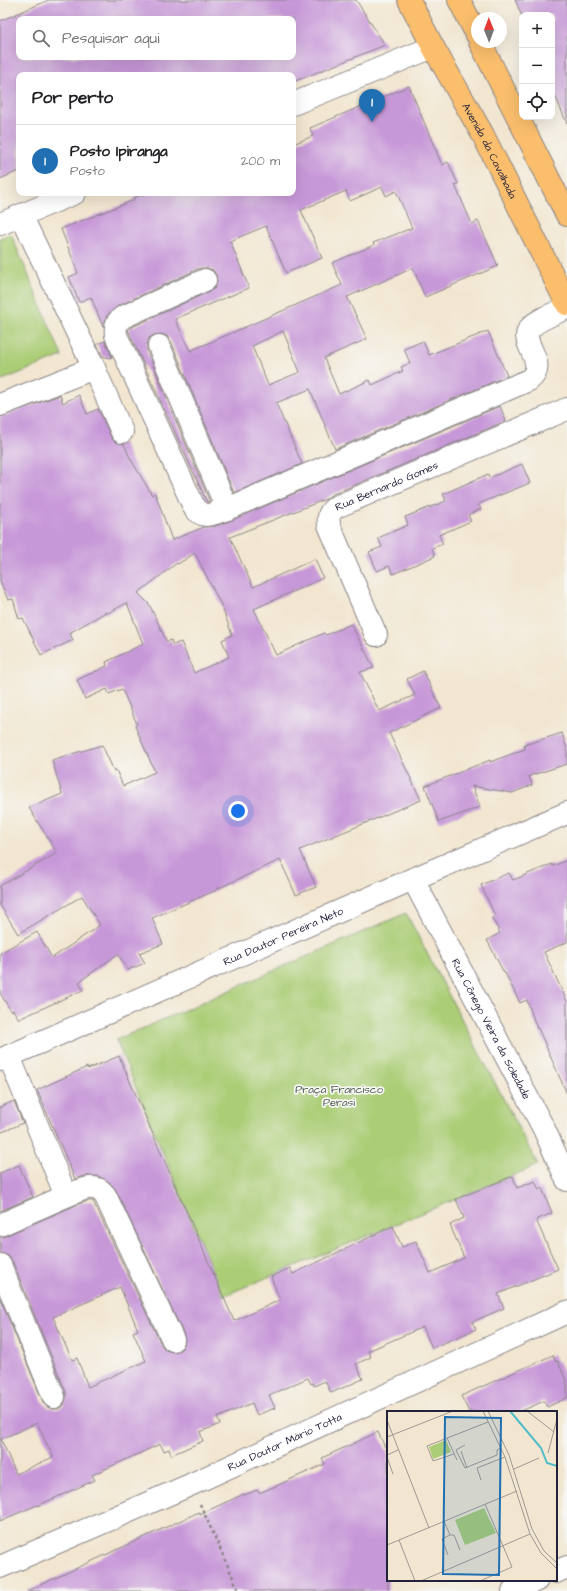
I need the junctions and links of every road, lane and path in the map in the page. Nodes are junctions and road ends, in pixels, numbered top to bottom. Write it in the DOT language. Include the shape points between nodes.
graph roads {
  1 [pos="409,0"];
  2 [pos="459,0"];
  3 [pos="471,23"];
  4 [pos="433,47"];
  5 [pos="483,48"];
  6 [pos="296,103"];
  7 [pos="68,196"];
  8 [pos="21,215"];
  9 [pos="567,215"];
  10 [pos="0,224"];
  11 [pos="205,280"];
  12 [pos="567,304"];
  13 [pos="567,308"];
  14 [pos="159,346"];
  15 [pos="94,368"];
  16 [pos="0,405"];
  17 [pos="567,409"];
  18 [pos="122,432"];
  19 [pos="227,509"];
  20 [pos="376,635"];
  21 [pos="567,813"];
  22 [pos="412,879"];
  23 [pos="4,1058"];
  24 [pos="567,1180"];
  25 [pos="66,1196"];
  26 [pos="0,1226"];
  27 [pos="0,1265"];
  28 [pos="567,1312"];
  29 [pos="173,1340"];
  30 [pos="54,1397"];
  31 [pos="190,1484"];
  32 [pos="0,1567"];
  33 [pos="567,1567"];
  34 [pos="557,1572"];
  35 [pos="536,1581"];
  36 [pos="240,1591"];
  37 [pos="513,1591"];
  1 -- 4 [label="main road, Avenida da Cavalhada"];
  2 -- 3 [label="main road"];
  4 -- 6 [label="street"];
  4 -- 12 [label="main road, Avenida da Cavalhada" via="483,135"];
  5 -- 9 [label="main road"];
  7 -- 8 [label="street"];
  8 -- 10 [label="street"];
  8 -- 15 [label="street"];
  11 -- 19 [label="street" via="123,317 117,321 115,328 194,507 204,516"];
  13 -- 19 [label="street" via="530,328 527,334 528,341 537,369 529,380"];
  14 -- 19 [label="street"];
  15 -- 16 [label="street"];
  15 -- 18 [label="street"];
  17 -- 20 [label="street, Rua Bernardo Gomes" via="330,511 329,525"];
  21 -- 22 [label="street, Rua Doutor Pereira Neto"];
  22 -- 23 [label="street, Rua Doutor Pereira Neto"];
  22 -- 24 [label="street, Rua Cônego Vieira da Soledade" via="544,1129"];
  23 -- 25 [label="street"];
  25 -- 26 [label="street"];
  25 -- 29 [label="street" via="95,1187 105,1195"];
  27 -- 30 [label="street"];
  28 -- 31 [label="street, Rua Doutor Mário Totta"];
  31 -- 32 [label="street, Rua Doutor Mário Totta"];
  31 -- 36 [label="path"];
  33 -- 34 [label="street"];
  35 -- 37 [label="street"];
}
